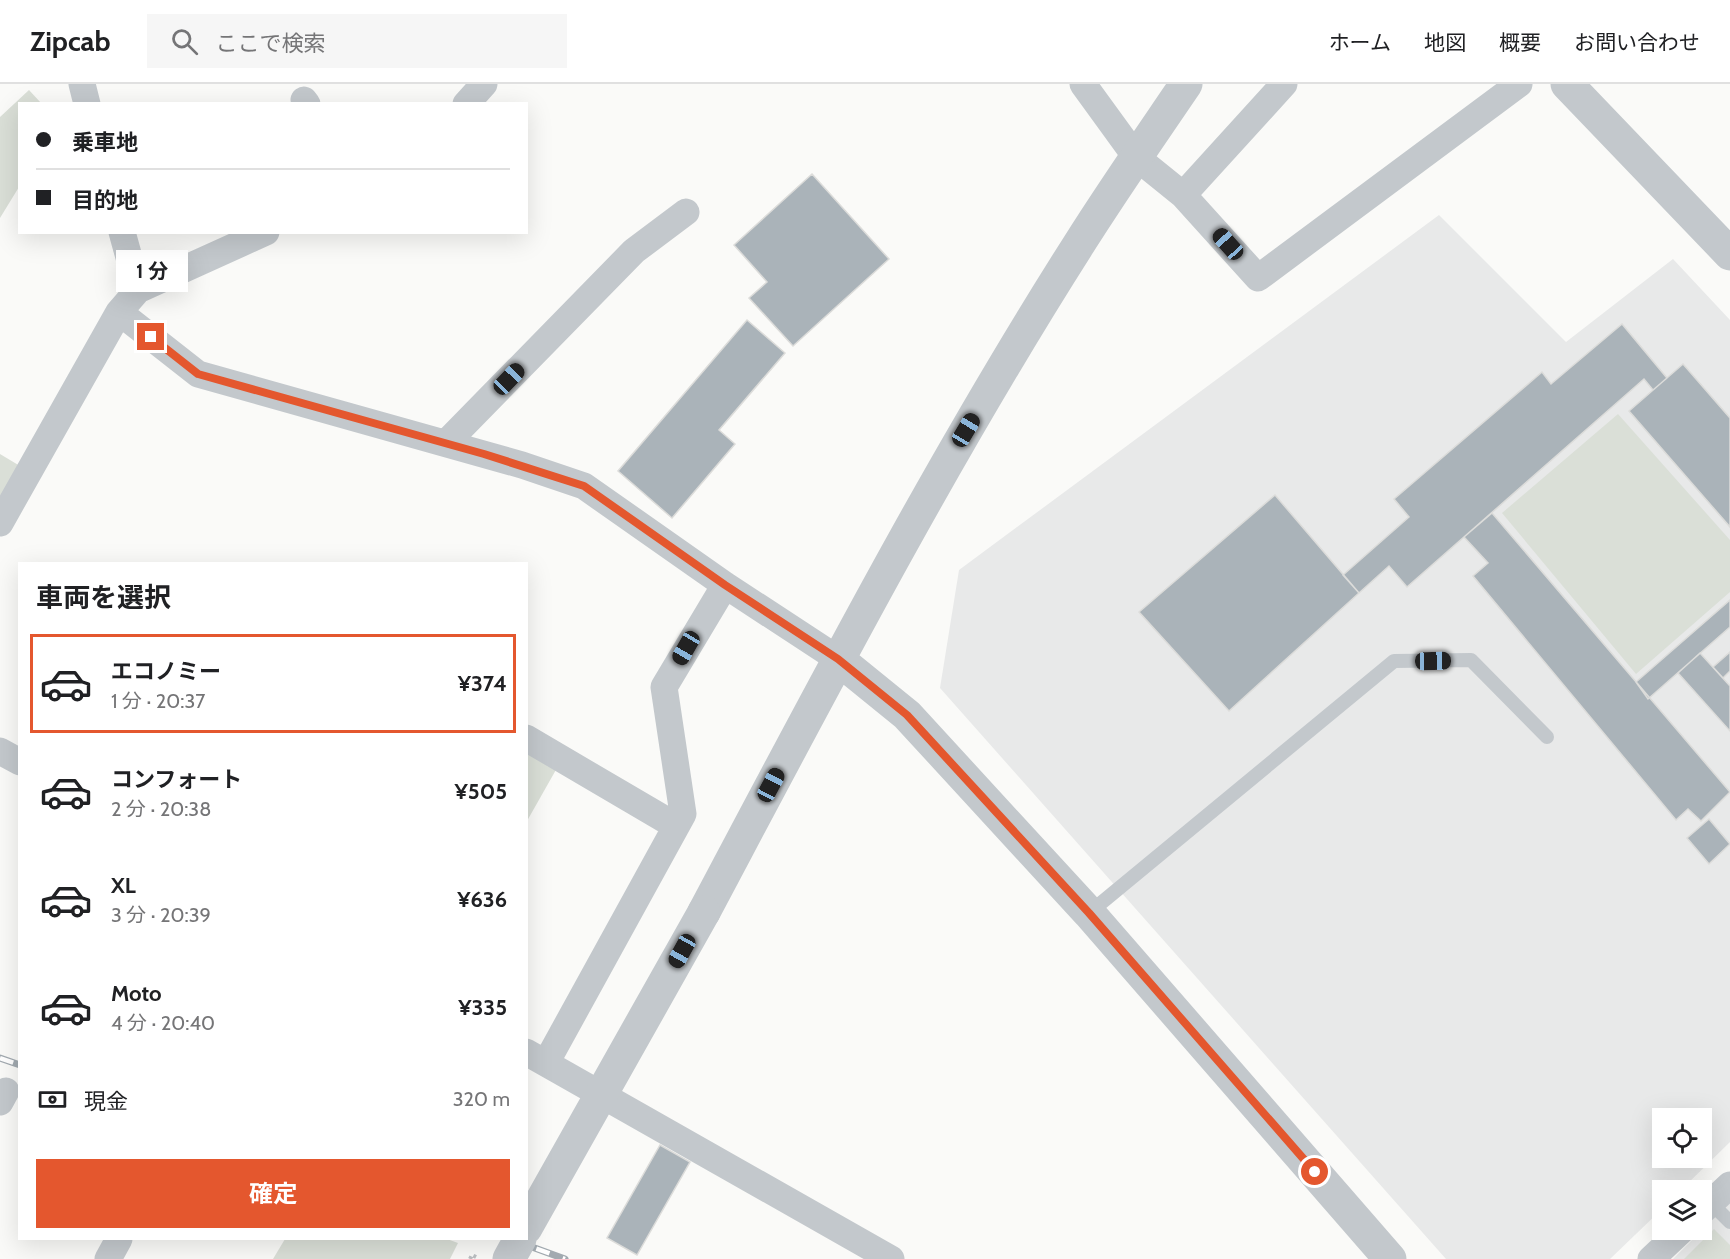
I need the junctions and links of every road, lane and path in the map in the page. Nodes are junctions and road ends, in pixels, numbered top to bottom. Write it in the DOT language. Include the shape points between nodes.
graph roads {
  1 [pos="82,84"];
  2 [pos="484,84"];
  3 [pos="1083,84"];
  4 [pos="1186,84"];
  5 [pos="1284,84"];
  6 [pos="1519,84"];
  7 [pos="1567,84"];
  8 [pos="86,102"];
  9 [pos="468,102"];
  10 [pos="1136,157"];
  11 [pos="1183,195"];
  12 [pos="686,212"];
  13 [pos="123,234"];
  14 [pos="262,234"];
  15 [pos="1730,254"];
  16 [pos="138,290"];
  17 [pos="119,312"];
  18 [pos="446,443"];
  19 [pos="0,523"];
  20 [pos="725,585"];
  21 [pos="838,659"];
  22 [pos="1547,737"];
  23 [pos="528,739"];
  24 [pos="0,751"];
  25 [pos="18,761"];
  26 [pos="676,826"];
  27 [pos="1089,913"];
  28 [pos="536,1057"];
  29 [pos="1714,1200"];
  30 [pos="1730,1222"];
  31 [pos="528,1224"];
  32 [pos="118,1240"];
  33 [pos="519,1240"];
  34 [pos="1671,1240"];
  35 [pos="108,1259"];
  36 [pos="470,1259"];
  37 [pos="481,1259"];
  38 [pos="509,1259"];
  39 [pos="891,1259"];
  40 [pos="1390,1259"];
  41 [pos="1651,1259"];
  1 -- 8 [label="street"];
  2 -- 9 [label="street"];
  3 -- 10 [label="street"];
  4 -- 10 [label="street"];
  5 -- 11 [label="street"];
  6 -- 11 [label="street" via="1258,278"];
  7 -- 15 [label="street"];
  10 -- 11 [label="street"];
  10 -- 21 [label="street" via="966,430"];
  12 -- 18 [label="street" via="634,250"];
  13 -- 16 [label="street"];
  14 -- 16 [label="street"];
  16 -- 17 [label="street"];
  17 -- 18 [label="street" via="198,374"];
  17 -- 19 [label="street"];
  18 -- 20 [label="street" via="584,486"];
  20 -- 21 [label="street"];
  20 -- 26 [label="street" via="664,687 683,814"];
  21 -- 27 [label="street" via="907,715"];
  21 -- 31 [label="street, bridge" via="704,912"];
  22 -- 27 [label="lane" via="1471,660 1394,661"];
  23 -- 26 [label="street"];
  24 -- 25 [label="street"];
  26 -- 28 [label="street"];
  27 -- 40 [label="street"];
  28 -- 39 [label="street"];
  29 -- 30 [label="lane"];
  32 -- 35 [label="street"];
  33 -- 38 [label="street, bridge"];
  34 -- 41 [label="street"];
  36 -- 37 [label="path" via="472,1255"];
}
